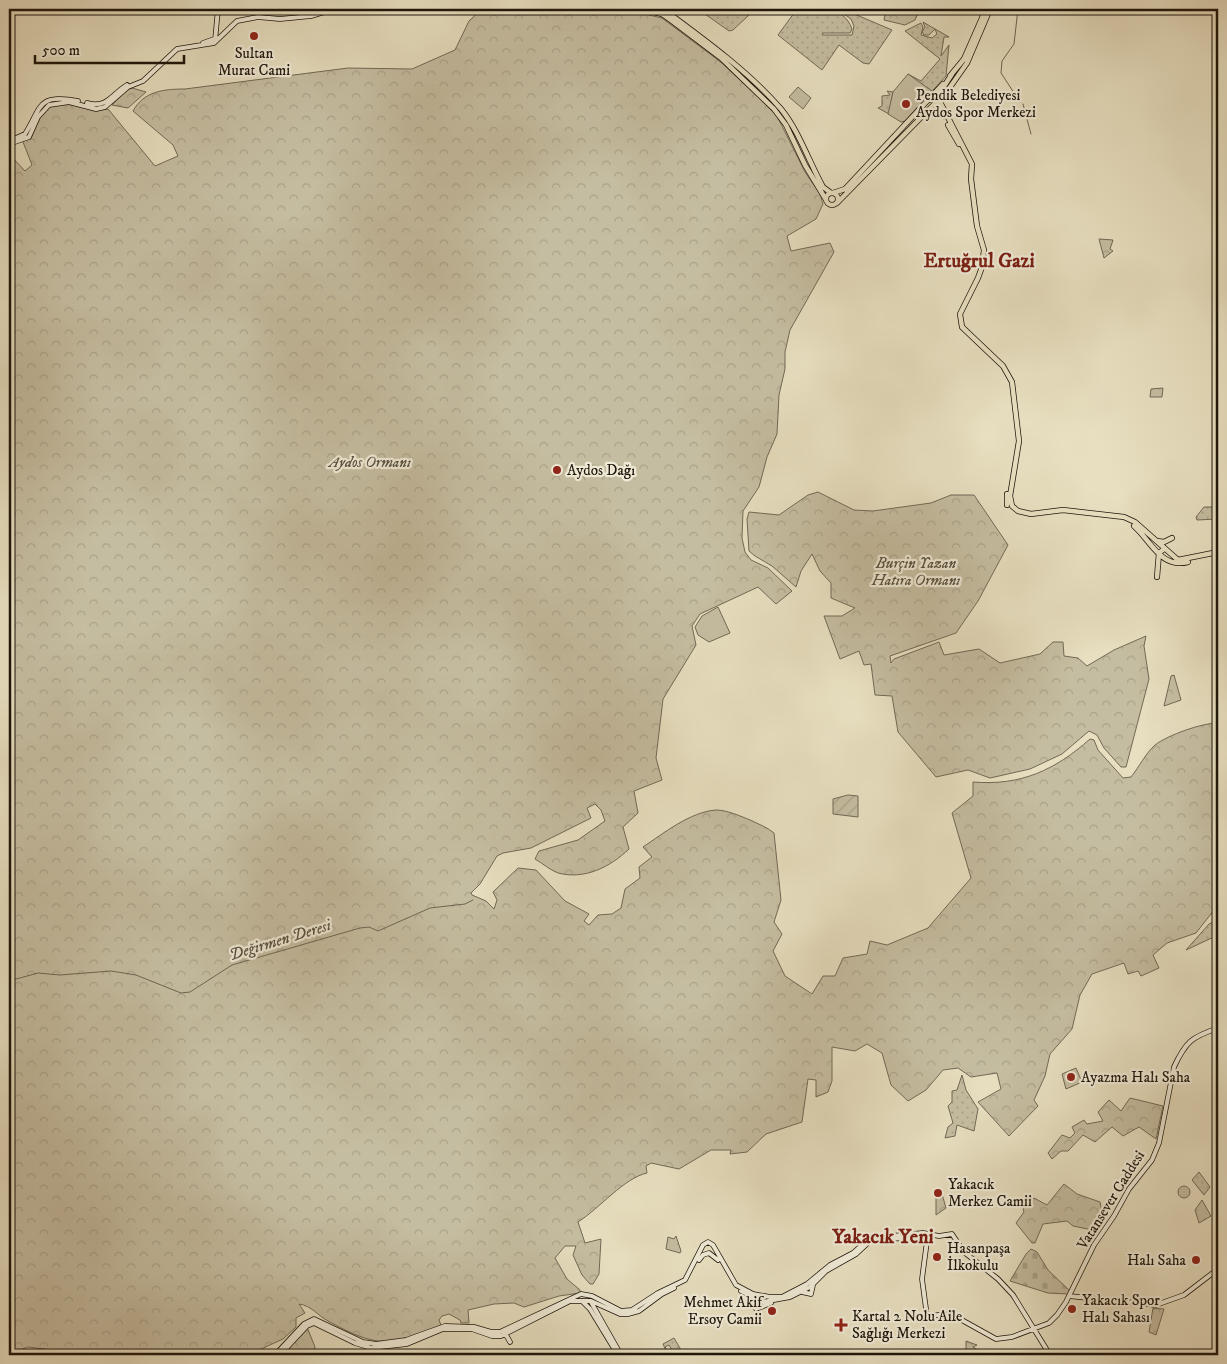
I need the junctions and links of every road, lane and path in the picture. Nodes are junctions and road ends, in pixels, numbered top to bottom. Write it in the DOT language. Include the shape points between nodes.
graph roads {
  1 [pos="218,9"];
  2 [pos="328,9"];
  3 [pos="334,9"];
  4 [pos="641,9"];
  5 [pos="659,9"];
  6 [pos="986,9"];
  7 [pos="990,9"];
  8 [pos="215,42"];
  9 [pos="952,74"];
  10 [pos="948,90"];
  11 [pos="927,101"];
  12 [pos="936,102"];
  13 [pos="944,113"];
  14 [pos="924,115"];
  15 [pos="896,124"];
  16 [pos="912,126"];
  17 [pos="901,130"];
  18 [pos="9,143"];
  19 [pos="832,193"];
  20 [pos="825,198"];
  21 [pos="837,203"];
  22 [pos="1008,503"];
  23 [pos="1152,537"];
  24 [pos="1172,538"];
  25 [pos="1164,549"];
  26 [pos="1169,553"];
  27 [pos="1218,553"];
  28 [pos="1159,555"];
  29 [pos="1165,559"];
  30 [pos="1177,564"];
  31 [pos="1161,567"];
  32 [pos="1218,1028"];
  33 [pos="924,1237"];
  34 [pos="713,1245"];
  35 [pos="703,1247"];
  36 [pos="708,1253"];
  37 [pos="1218,1269"];
  38 [pos="583,1294"];
  39 [pos="591,1295"];
  40 [pos="1069,1296"];
  41 [pos="756,1297"];
  42 [pos="770,1297"];
  43 [pos="582,1301"];
  44 [pos="591,1301"];
  45 [pos="763,1304"];
  46 [pos="606,1308"];
  47 [pos="598,1315"];
  48 [pos="1034,1328"];
  49 [pos="506,1334"];
  50 [pos="371,1348"];
  51 [pos="365,1354"];
  52 [pos="275,1355"];
  53 [pos="280,1355"];
  54 [pos="620,1355"];
  55 [pos="1050,1355"];
  1 -- 8 [label="main road"];
  2 -- 8 [label="main road" via="316,14 281,18 264,15 245,17 232,23"];
  3 -- 8 [label="main road" via="311,16 242,19"];
  4 -- 20 [label="main road" via="662,14 672,21 721,58 774,109"];
  5 -- 19 [label="main road" via="722,54 780,109 823,187"];
  6 -- 9 [label="main road" via="964,59"];
  7 -- 10 [label="main road" via="967,63"];
  8 -- 18 [label="main road" via="177,49 143,81 121,91 112,103 101,109 69,102 48,105 28,136"];
  9 -- 11 [label="main road"];
  9 -- 12 [label="main road"];
  10 -- 12 [label="main road"];
  10 -- 13 [label="main road"];
  11 -- 12 [label="main road"];
  11 -- 12 [label="main road"];
  11 -- 17 [label="main road"];
  12 -- 13 [label="main road"];
  12 -- 14 [label="main road"];
  13 -- 14 [label="main road" via="934,111"];
  13 -- 22 [label="main road" via="952,136 970,163 970,194 982,250 981,262 958,312 957,323 1002,368 1010,385 1017,447"];
  14 -- 16 [label="main road"];
  15 -- 17 [label="main road"];
  16 -- 17 [label="main road"];
  16 -- 21 [label="main road"];
  17 -- 19 [label="main road" via="845,188"];
  19 -- 20 [label="main road"];
  19 -- 21 [label="main road" via="838,197"];
  20 -- 21 [label="main road" via="828,205"];
  22 -- 23 [label="main road" via="1016,510 1031,514 1063,510 1124,517"];
  22 -- 28 [label="main road" via="1016,512 1029,516 1064,512 1126,520 1144,535"];
  23 -- 24 [label="main road" via="1163,542"];
  23 -- 25 [label="main road"];
  25 -- 26 [label="main road"];
  25 -- 28 [label="main road"];
  26 -- 27 [label="main road" via="1184,560"];
  26 -- 29 [label="main road"];
  27 -- 30 [label="main road"];
  28 -- 29 [label="main road"];
  28 -- 31 [label="main road" via="1156,577"];
  29 -- 30 [label="main road"];
  29 -- 31 [label="main road"];
  30 -- 31 [label="main road"];
  32 -- 40 [label="main road, Vatansever Caddesi" via="1196,1035 1188,1042 1177,1062 1152,1160 1131,1185 1094,1245"];
  33 -- 42 [label="main road" via="870,1238 807,1284 782,1296"];
  33 -- 45 [label="main road" via="872,1240 856,1254 826,1271 813,1285 811,1294 800,1292"];
  33 -- 48 [label="main road" via="950,1233 964,1252 1009,1290"];
  33 -- 48 [label="main road, Vatansever Caddesi" via="922,1285 927,1316 951,1314 996,1339 1012,1337"];
  34 -- 35 [label="main road" via="704,1237"];
  34 -- 36 [label="main road"];
  34 -- 41 [label="main road" via="734,1283"];
  35 -- 36 [label="main road"];
  35 -- 39 [label="main road" via="685,1280 632,1310 621,1311"];
  36 -- 41 [label="main road" via="717,1258 734,1286"];
  36 -- 46 [label="main road" via="701,1257 686,1282 639,1311 624,1314"];
  37 -- 40 [label="main road" via="1184,1295 1156,1305"];
  38 -- 39 [label="main road"];
  38 -- 43 [label="main road"];
  38 -- 49 [label="main road" via="516,1324"];
  39 -- 44 [label="main road"];
  40 -- 48 [label="main road, Vatansever Caddesi" via="1048,1323"];
  41 -- 42 [label="main road"];
  41 -- 45 [label="main road"];
  41 -- 45 [label="main road" via="756,1309"];
  42 -- 45 [label="main road"];
  43 -- 44 [label="main road"];
  43 -- 49 [label="main road" via="570,1301"];
  43 -- 54 [label="main road"];
  44 -- 46 [label="main road"];
  44 -- 47 [label="main road"];
  46 -- 47 [label="main road" via="599,1308"];
  47 -- 54 [label="main road"];
  48 -- 55 [label="main road"];
  49 -- 50 [label="main road" via="492,1336 472,1329 443,1329 406,1344"];
  49 -- 52 [label="main road" via="465,1326 445,1326 406,1340 376,1344 363,1342 314,1319 304,1324"];
  50 -- 51 [label="main road"];
  50 -- 53 [label="main road" via="314,1323 306,1326"];
}
